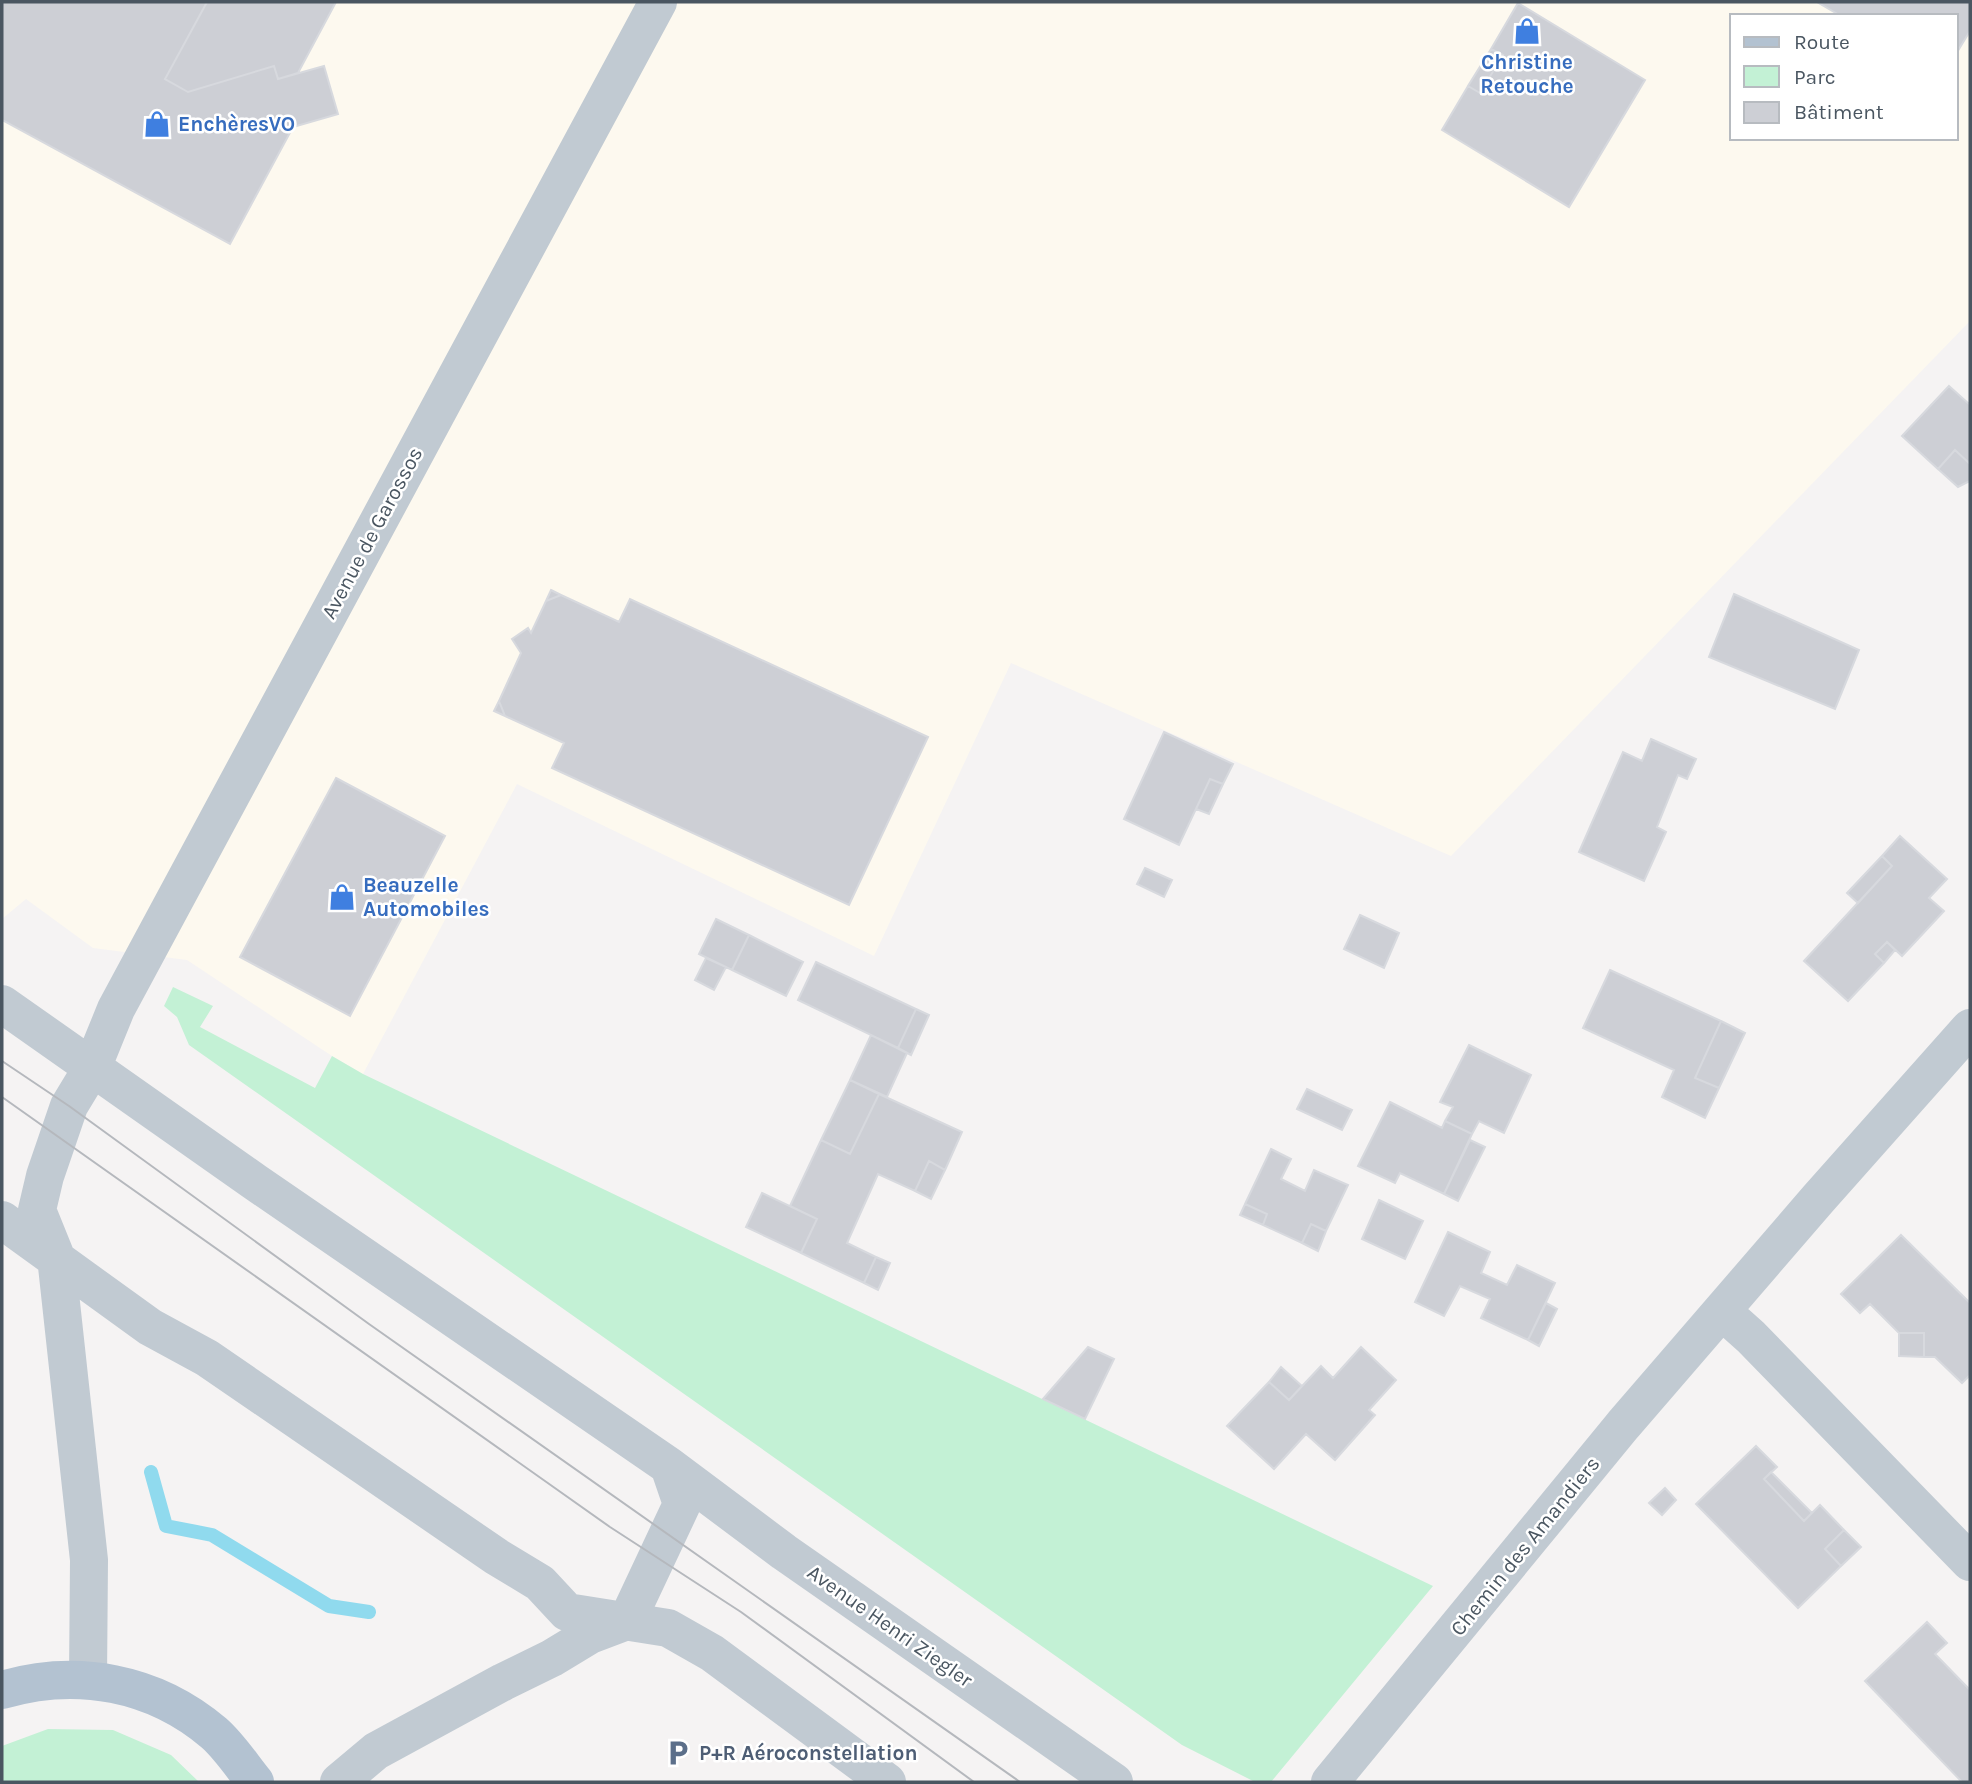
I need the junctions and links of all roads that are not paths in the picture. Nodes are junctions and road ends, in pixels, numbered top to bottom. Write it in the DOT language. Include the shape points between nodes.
graph roads {
  1 [pos="657,2"];
  2 [pos="2,1004"];
  3 [pos="1970,1028"];
  4 [pos="92,1068"];
  5 [pos="2,1220"];
  6 [pos="57,1257"];
  7 [pos="1723,1312"];
  8 [pos="669,1466"];
  9 [pos="1970,1562"];
  10 [pos="627,1621"];
  11 [pos="88,1679"];
  12 [pos="2,1690"];
  13 [pos="255,1782"];
  14 [pos="339,1782"];
  15 [pos="887,1782"];
  16 [pos="1114,1782"];
  17 [pos="1330,1782"];
  1 -- 4 [label="street, Avenue de Garossos" via="116,1009"];
  2 -- 4 [label="street, Avenue Henri Ziegler"];
  3 -- 7 [label="street, Chemin des Amandiers"];
  4 -- 6 [label="street, Avenue de Garossos" via="69,1106 37,1210"];
  4 -- 8 [label="street, Avenue Henri Ziegler"];
  5 -- 6 [label="street"];
  6 -- 10 [label="street" via="150,1327 206,1358 540,1583 566,1612"];
  6 -- 11 [label="street" via="89,1560"];
  7 -- 9 [label="street"];
  7 -- 17 [label="street, Chemin des Amandiers" via="1623,1425"];
  8 -- 10 [label="street" via="682,1504"];
  8 -- 16 [label="street, Avenue Henri Ziegler" via="784,1552"];
  10 -- 14 [label="street" via="590,1635 376,1751"];
  10 -- 15 [label="street" via="668,1628 712,1653"];
  11 -- 12 [label="main road"];
  11 -- 13 [label="main road" via="144,1692 182,1709 216,1734"];
}
